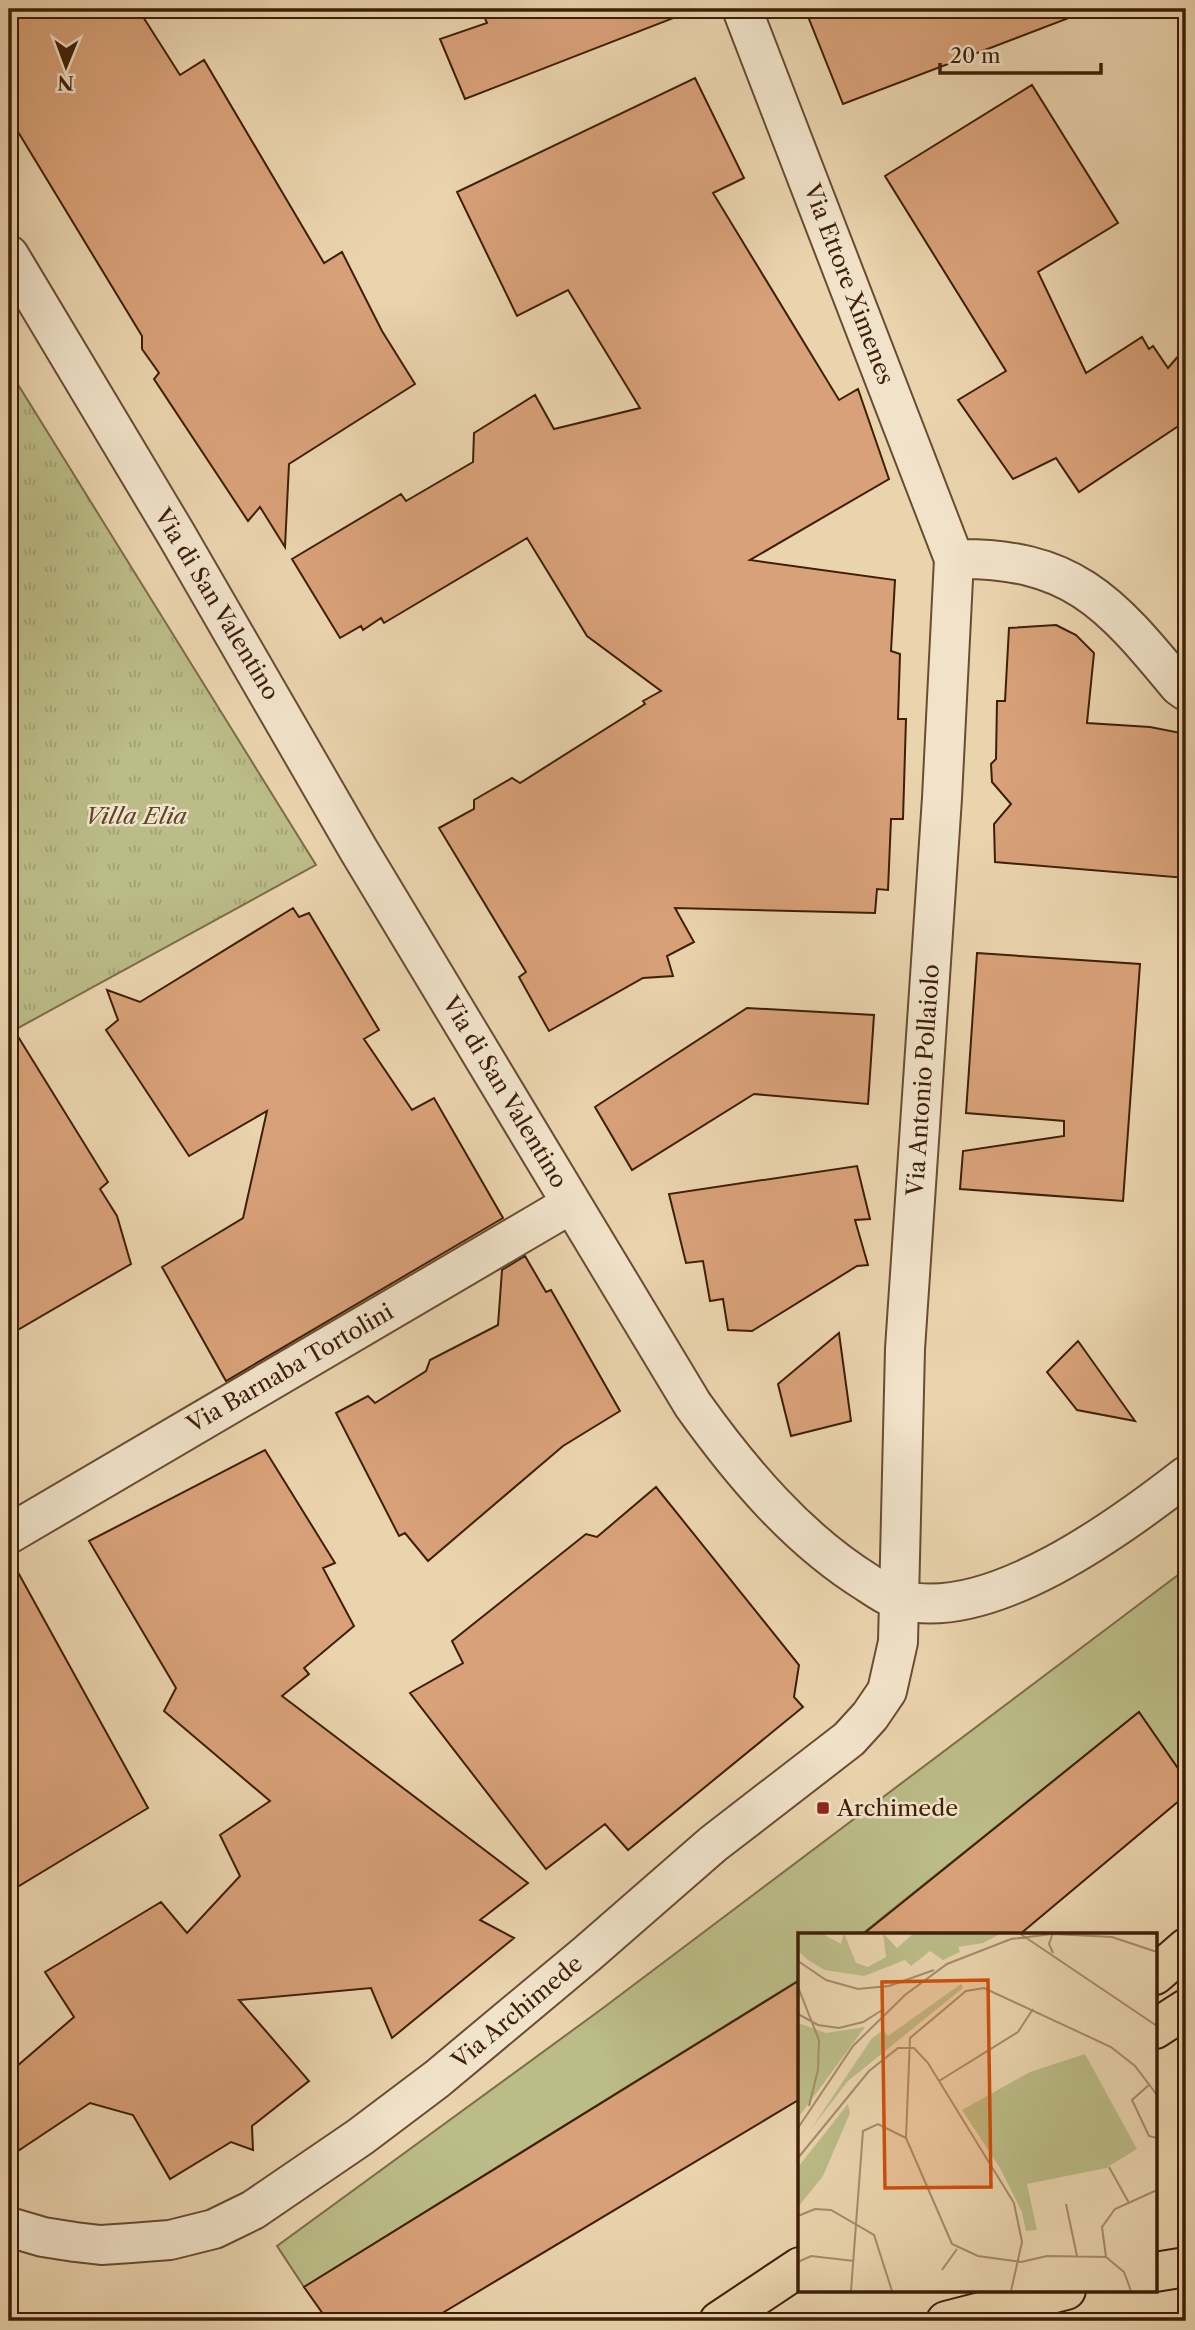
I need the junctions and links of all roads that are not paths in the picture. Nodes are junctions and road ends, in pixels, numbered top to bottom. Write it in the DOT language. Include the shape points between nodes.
graph roads {
  1 [pos="742,9"];
  2 [pos="9,255"];
  3 [pos="954,559"];
  4 [pos="1186,691"];
  5 [pos="572,1204"];
  6 [pos="1186,1476"];
  7 [pos="9,1534"];
  8 [pos="899,1600"];
  9 [pos="1186,1948"];
  10 [pos="1156,1974"];
  11 [pos="1186,2009"];
  12 [pos="1156,2028"];
  13 [pos="9,2227"];
  14 [pos="1186,2267"];
  15 [pos="798,2268"];
  16 [pos="1156,2272"];
  17 [pos="1058,2292"];
  18 [pos="719,2321"];
  19 [pos="946,2321"];
  1 -- 3 [label="street, Via Ettore Ximenes"];
  2 -- 5 [label="street, Via di San Valentino"];
  3 -- 4 [label="street" via="1007,562 1070,580 1116,615"];
  3 -- 8 [label="street, Via Antonio Pollaiolo" via="905,1349"];
  5 -- 7 [label="street, Via Barnaba Tortolini"];
  5 -- 8 [label="street, Via di San Valentino" via="693,1405 750,1479 842,1565"];
  6 -- 8 [label="street, Via di San Valentino" via="1088,1545 993,1593 927,1603"];
  8 -- 13 [label="street, Via Archimede" via="898,1642 887,1691 849,1739 713,1844 437,2079 324,2162 234,2220 170,2240 88,2244"];
  9 -- 10 [label="main road"];
  11 -- 12 [label="main road"];
  14 -- 16 [label="main road"];
  15 -- 18 [label="main road"];
  17 -- 19 [label="main road"];
}
